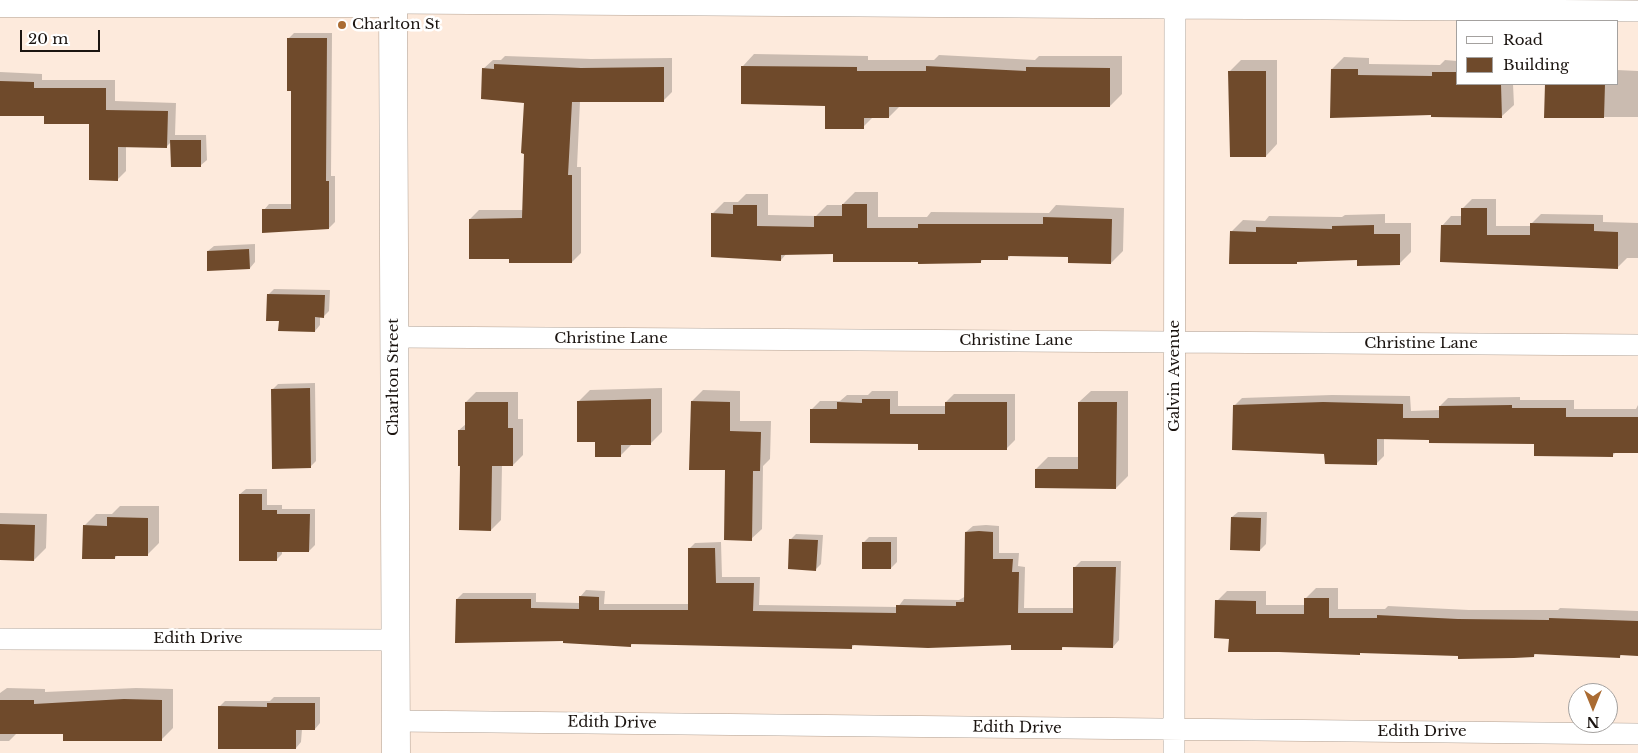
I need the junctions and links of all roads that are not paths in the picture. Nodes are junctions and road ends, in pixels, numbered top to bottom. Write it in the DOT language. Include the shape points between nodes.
graph roads {
  1 [pos="392,2"];
  2 [pos="0,3"];
  3 [pos="1176,4"];
  4 [pos="1638,11"];
  5 [pos="394,337"];
  6 [pos="1175,342"];
  7 [pos="1638,345"];
  8 [pos="0,639"];
  9 [pos="396,640"];
  10 [pos="396,721"];
  11 [pos="1174,730"];
  12 [pos="1638,734"];
  13 [pos="396,753"];
  14 [pos="1174,753"];
  1 -- 2 [label="street"];
  1 -- 3 [label="street"];
  1 -- 5 [label="street, Charlton Street"];
  3 -- 4 [label="street"];
  3 -- 6 [label="street, Galvin Avenue"];
  5 -- 6 [label="street, Christine Lane"];
  5 -- 9 [label="street, Charlton Street"];
  6 -- 7 [label="street, Christine Lane"];
  6 -- 11 [label="street, Galvin Avenue"];
  8 -- 9 [label="street, Edith Drive"];
  9 -- 10 [label="street, Charlton Street"];
  10 -- 11 [label="street, Edith Drive"];
  10 -- 13 [label="street, Charlton Street"];
  11 -- 12 [label="street, Edith Drive"];
  11 -- 14 [label="street, Galvin Avenue"];
}
